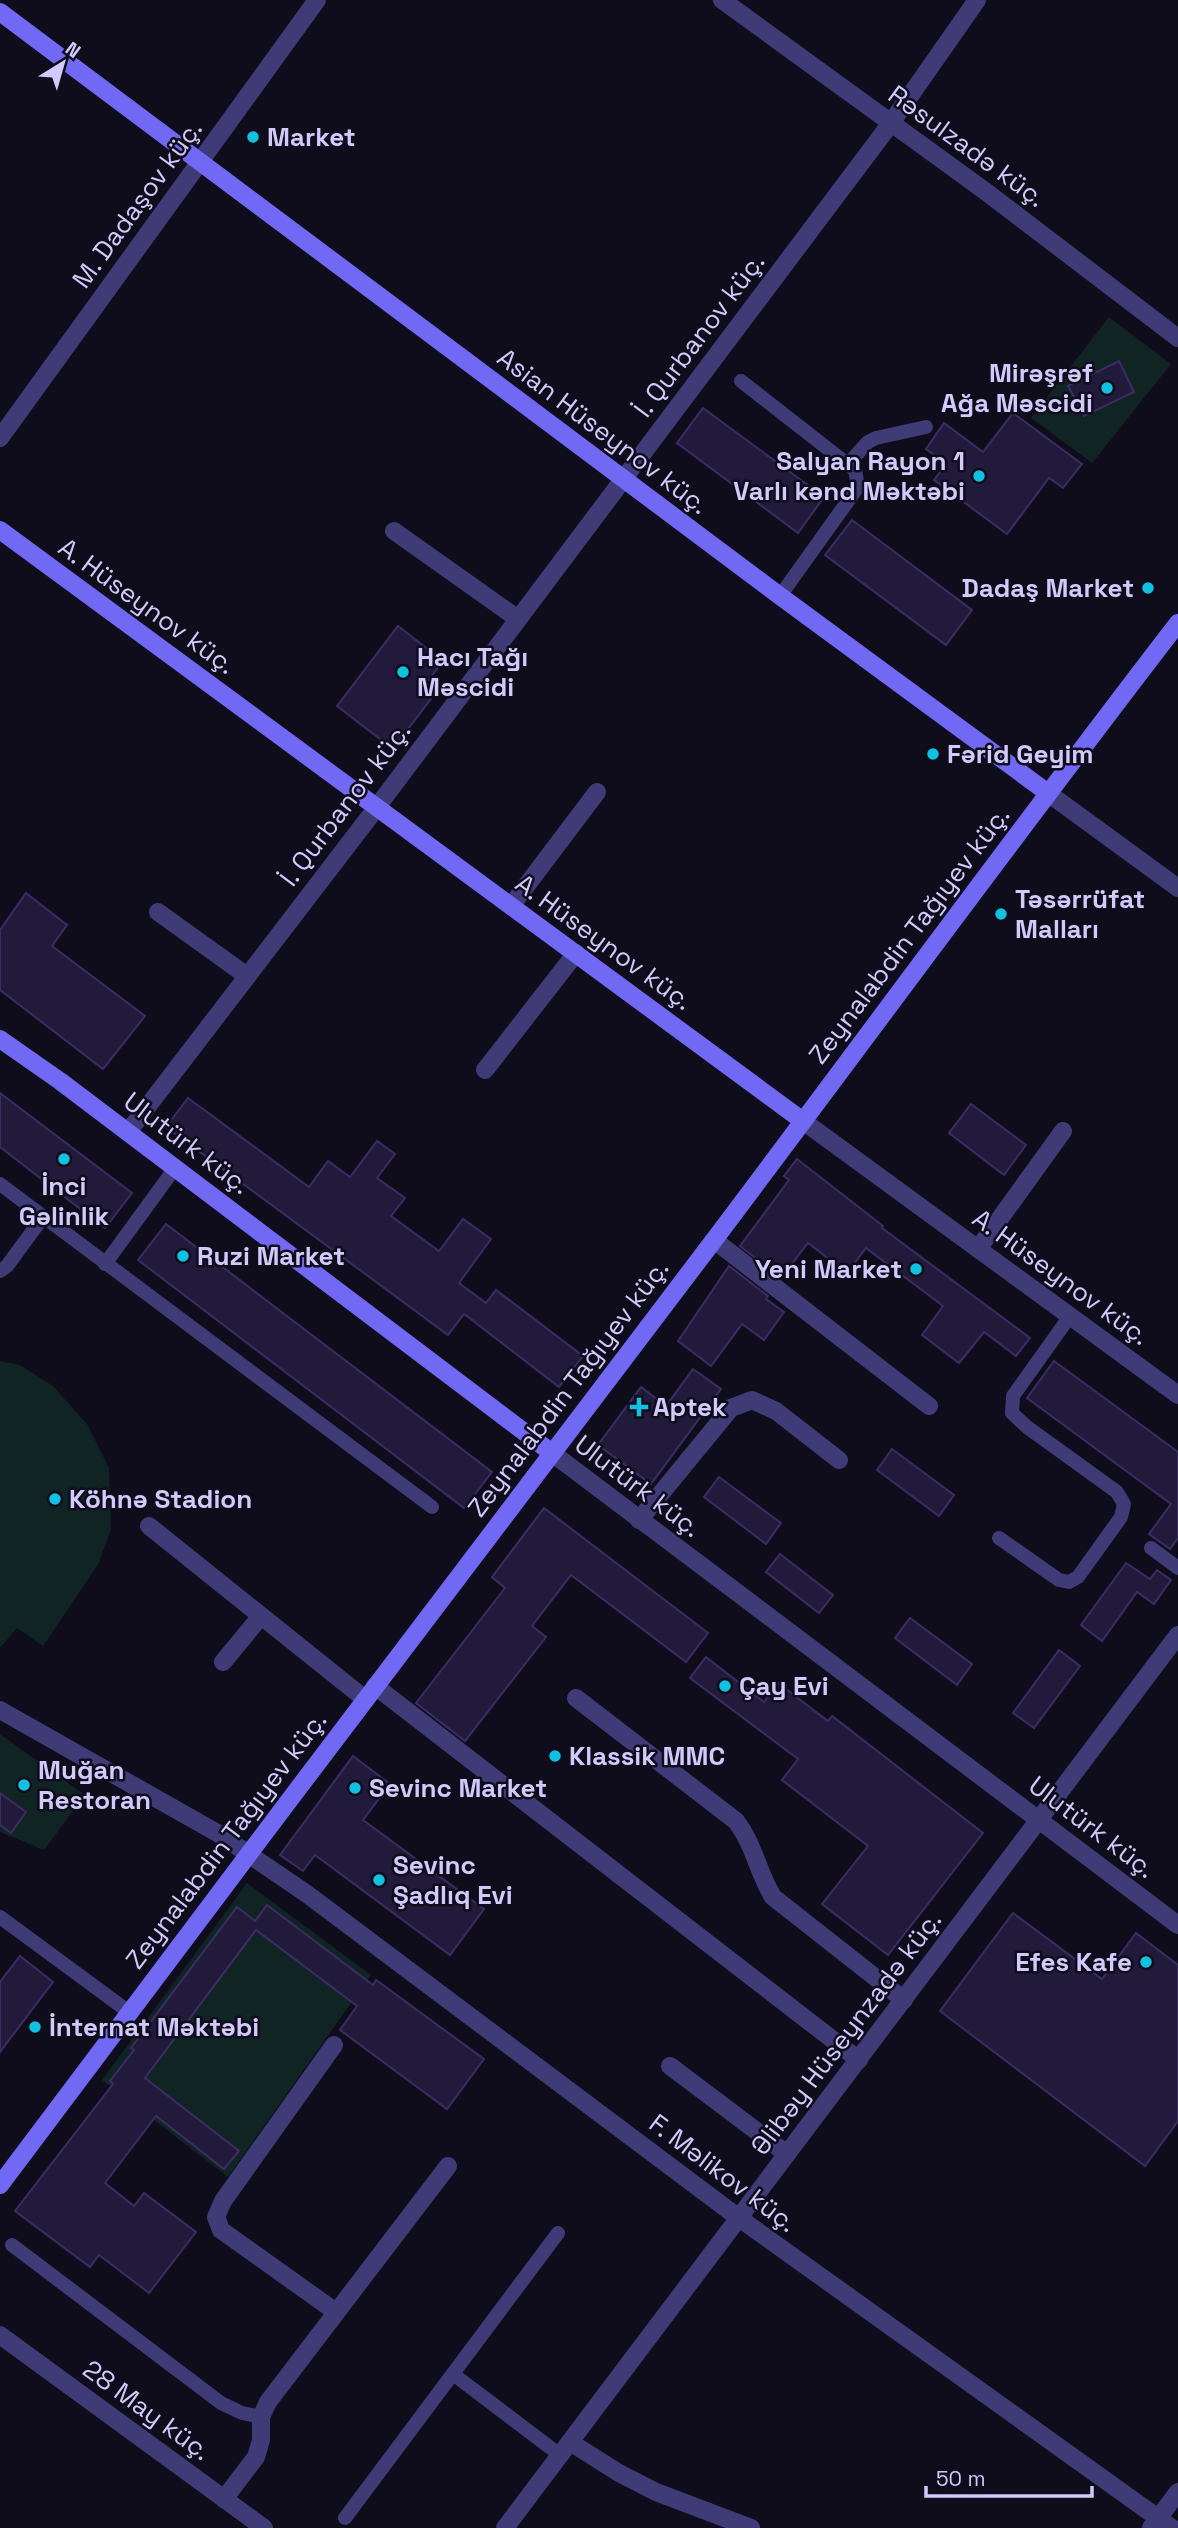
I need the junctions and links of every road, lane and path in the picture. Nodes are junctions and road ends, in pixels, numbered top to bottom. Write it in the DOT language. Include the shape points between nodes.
graph roads {
  1 [pos="317,0"];
  2 [pos="722,0"];
  3 [pos="977,0"];
  4 [pos="0,12"];
  5 [pos="891,123"];
  6 [pos="200,162"];
  7 [pos="1178,338"];
  8 [pos="741,381"];
  9 [pos="926,428"];
  10 [pos="0,439"];
  11 [pos="848,464"];
  12 [pos="624,479"];
  13 [pos="0,530"];
  14 [pos="394,531"];
  15 [pos="780,596"];
  16 [pos="519,619"];
  17 [pos="1178,623"];
  18 [pos="597,792"];
  19 [pos="1048,793"];
  20 [pos="377,807"];
  21 [pos="1178,888"];
  22 [pos="511,906"];
  23 [pos="158,912"];
  24 [pos="576,953"];
  25 [pos="247,976"];
  26 [pos="0,1039"];
  27 [pos="485,1070"];
  28 [pos="803,1121"];
  29 [pos="1063,1131"];
  30 [pos="128,1132"];
  31 [pos="175,1168"];
  32 [pos="0,1184"];
  33 [pos="43,1217"];
  34 [pos="714,1240"];
  35 [pos="978,1249"];
  36 [pos="105,1264"];
  37 [pos="0,1271"];
  38 [pos="1070,1316"];
  39 [pos="1178,1395"];
  40 [pos="929,1406"];
  41 [pos="552,1453"];
  42 [pos="839,1460"];
  43 [pos="432,1507"];
  44 [pos="639,1520"];
  45 [pos="149,1526"];
  46 [pos="999,1538"];
  47 [pos="1151,1548"];
  48 [pos="1178,1568"];
  49 [pos="261,1616"];
  50 [pos="1178,1635"];
  51 [pos="223,1662"];
  52 [pos="370,1693"];
  53 [pos="576,1698"];
  54 [pos="0,1710"];
  55 [pos="1040,1820"];
  56 [pos="248,1853"];
  57 [pos="0,1917"];
  58 [pos="1178,1925"];
  59 [pos="904,2000"];
  60 [pos="129,2012"];
  61 [pos="334,2045"];
  62 [pos="859,2060"];
  63 [pos="670,2066"];
  64 [pos="788,2154"];
  65 [pos="448,2166"];
  66 [pos="0,2185"];
  67 [pos="739,2218"];
  68 [pos="558,2233"];
  69 [pos="12,2245"];
  70 [pos="336,2312"];
  71 [pos="0,2335"];
  72 [pos="453,2374"];
  73 [pos="261,2417"];
  74 [pos="565,2449"];
  75 [pos="1178,2492"];
  76 [pos="224,2499"];
  77 [pos="345,2518"];
  78 [pos="1160,2525"];
  79 [pos="264,2528"];
  80 [pos="505,2528"];
  81 [pos="751,2528"];
  1 -- 6 [label="street, M. Dadaşov küç."];
  2 -- 5 [label="street, Rəsulzadə küç."];
  3 -- 5 [label="street, İ. Qurbanov küç."];
  4 -- 6 [label="street, Asian Hüseynov küç."];
  5 -- 7 [label="street, Rəsulzadə küç."];
  5 -- 12 [label="street, İ. Qurbanov küç."];
  6 -- 10 [label="street, M. Dadaşov küç."];
  6 -- 12 [label="street, Asian Hüseynov küç."];
  8 -- 11 [label="lane"];
  9 -- 11 [label="lane" via="876,438"];
  11 -- 15 [label="lane" via="855,470 858,487"];
  12 -- 15 [label="street, Asian Hüseynov küç."];
  12 -- 16 [label="street, İ. Qurbanov küç."];
  13 -- 20 [label="street, A. Hüseynov küç."];
  14 -- 16 [label="street"];
  15 -- 19 [label="street, Asian Hüseynov küç."];
  16 -- 20 [label="street, İ. Qurbanov küç."];
  17 -- 19 [label="street, Zeynalabdin Tağıyev küç."];
  18 -- 22 [label="street"];
  19 -- 21 [label="street, Asian Hüseynov küç."];
  19 -- 28 [label="street, Zeynalabdin Tağıyev küç."];
  20 -- 22 [label="street, A. Hüseynov küç."];
  20 -- 25 [label="street, İ. Qurbanov küç."];
  22 -- 24 [label="street, A. Hüseynov küç."];
  23 -- 25 [label="street"];
  24 -- 27 [label="street"];
  24 -- 28 [label="street, A. Hüseynov küç."];
  25 -- 30 [label="street, İ. Qurbanov küç."];
  26 -- 30 [label="street, Ulutürk küç."];
  28 -- 34 [label="street, Zeynalabdin Tağıyev küç."];
  28 -- 35 [label="street, A. Hüseynov küç."];
  29 -- 35 [label="street"];
  30 -- 31 [label="street, Ulutürk küç."];
  31 -- 36 [label="lane"];
  31 -- 41 [label="street, Ulutürk küç."];
  32 -- 33 [label="lane"];
  33 -- 36 [label="lane"];
  33 -- 37 [label="lane"];
  34 -- 40 [label="street"];
  34 -- 41 [label="street, Zeynalabdin Tağıyev küç."];
  35 -- 38 [label="street, A. Hüseynov küç."];
  36 -- 43 [label="lane"];
  38 -- 39 [label="street, A. Hüseynov küç."];
  38 -- 46 [label="lane" via="1013,1396 1012,1413 1117,1492 1124,1504 1121,1517 1078,1577 1069,1582 1059,1580"];
  41 -- 44 [label="street, Ulutürk küç."];
  41 -- 52 [label="street, Zeynalabdin Tağıyev küç."];
  42 -- 44 [label="street" via="776,1411 752,1400 731,1408"];
  44 -- 55 [label="street, Ulutürk küç."];
  45 -- 49 [label="street"];
  47 -- 48 [label="lane"];
  49 -- 51 [label="street"];
  49 -- 52 [label="street"];
  50 -- 55 [label="street, Əlibəy Hüseynzadə küç."];
  52 -- 56 [label="street, Zeynalabdin Tağıyev küç."];
  52 -- 62 [label="street"];
  53 -- 59 [label="street" via="736,1821 749,1838 773,1897"];
  54 -- 56 [label="street, F. Məlikov küç."];
  55 -- 58 [label="street, Ulutürk küç."];
  55 -- 59 [label="street, Əlibəy Hüseynzadə küç."];
  56 -- 60 [label="street, Zeynalabdin Tağıyev küç."];
  56 -- 67 [label="street, F. Məlikov küç."];
  57 -- 60 [label="lane"];
  59 -- 62 [label="street, Əlibəy Hüseynzadə küç."];
  60 -- 66 [label="street, Zeynalabdin Tağıyev küç."];
  61 -- 70 [label="street" via="216,2217 221,2230"];
  62 -- 64 [label="street, Əlibəy Hüseynzadə küç."];
  63 -- 64 [label="street"];
  64 -- 67 [label="street, Əlibəy Hüseynzadə küç."];
  65 -- 70 [label="street"];
  67 -- 74 [label="street, Əlibəy Hüseynzadə küç."];
  67 -- 78 [label="street, F. Məlikov küç."];
  68 -- 72 [label="lane"];
  69 -- 73 [label="lane" via="221,2403"];
  70 -- 73 [label="street"];
  71 -- 76 [label="street, 28 May küç."];
  72 -- 74 [label="lane"];
  72 -- 77 [label="lane"];
  73 -- 76 [label="street" via="256,2457"];
  74 -- 80 [label="street, Əlibəy Hüseynzadə küç."];
  74 -- 81 [label="street" via="656,2492"];
  75 -- 78 [label="street"];
  76 -- 79 [label="street, 28 May küç."];
}
